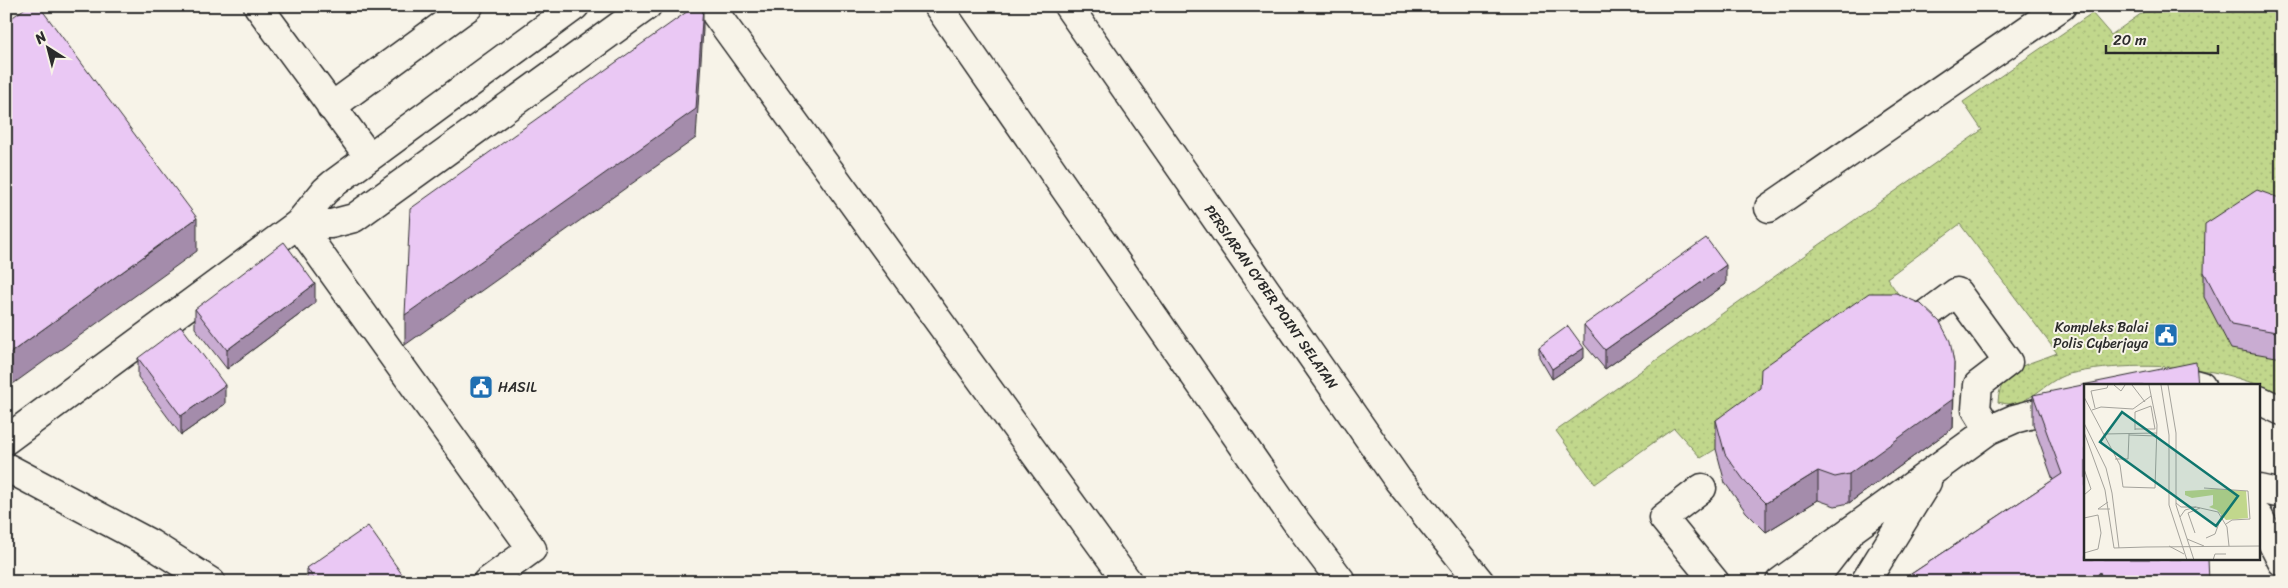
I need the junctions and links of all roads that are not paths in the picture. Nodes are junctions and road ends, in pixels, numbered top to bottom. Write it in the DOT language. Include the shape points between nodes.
graph roads {
  1 [pos="258,6"];
  2 [pos="469,6"];
  3 [pos="575,6"];
  4 [pos="648,6"];
  5 [pos="710,6"];
  6 [pos="938,6"];
  7 [pos="1068,6"];
  8 [pos="2062,6"];
  9 [pos="332,107"];
  10 [pos="369,157"];
  11 [pos="1770,208"];
  12 [pos="298,224"];
  13 [pos="1920,320"];
  14 [pos="2169,384"];
  15 [pos="2194,384"];
  16 [pos="2084,401"];
  17 [pos="1989,430"];
  18 [pos="6,440"];
  19 [pos="6,467"];
  20 [pos="1935,470"];
  21 [pos="1702,488"];
  22 [pos="2260,490"];
  23 [pos="2282,494"];
  24 [pos="2260,519"];
  25 [pos="1853,529"];
  26 [pos="2282,562"];
  27 [pos="211,582"];
  28 [pos="487,582"];
  29 [pos="1128,582"];
  30 [pos="1342,582"];
  31 [pos="1480,582"];
  32 [pos="1715,582"];
  33 [pos="1780,582"];
  34 [pos="1812,582"];
  35 [pos="1865,582"];
  1 -- 9 [label="main road"];
  2 -- 9 [label="main road"];
  3 -- 10 [label="main road"];
  4 -- 12 [label="main road" via="354,218 331,224"];
  5 -- 29 [label="main road"];
  6 -- 30 [label="main road"];
  7 -- 31 [label="main road, PERSIARAN CYBER POINT SELATAN" via="1398,480"];
  8 -- 11 [label="main road"];
  9 -- 10 [label="main road"];
  10 -- 12 [label="main road" via="325,191"];
  12 -- 18 [label="main road"];
  12 -- 28 [label="main road" via="532,549"];
  13 -- 17 [label="main road" via="1958,292 2008,362 1978,385 1976,409"];
  14 -- 15 [label="main road" via="2183,381"];
  16 -- 17 [label="main road" via="2014,419"];
  17 -- 20 [label="main road"];
  19 -- 27 [label="main road" via="150,544"];
  20 -- 25 [label="main road"];
  20 -- 35 [label="main road"];
  21 -- 32 [label="main road" via="1663,518"];
  22 -- 23 [label="main road"];
  24 -- 26 [label="main road"];
  25 -- 33 [label="main road"];
  25 -- 34 [label="main road"];
}
